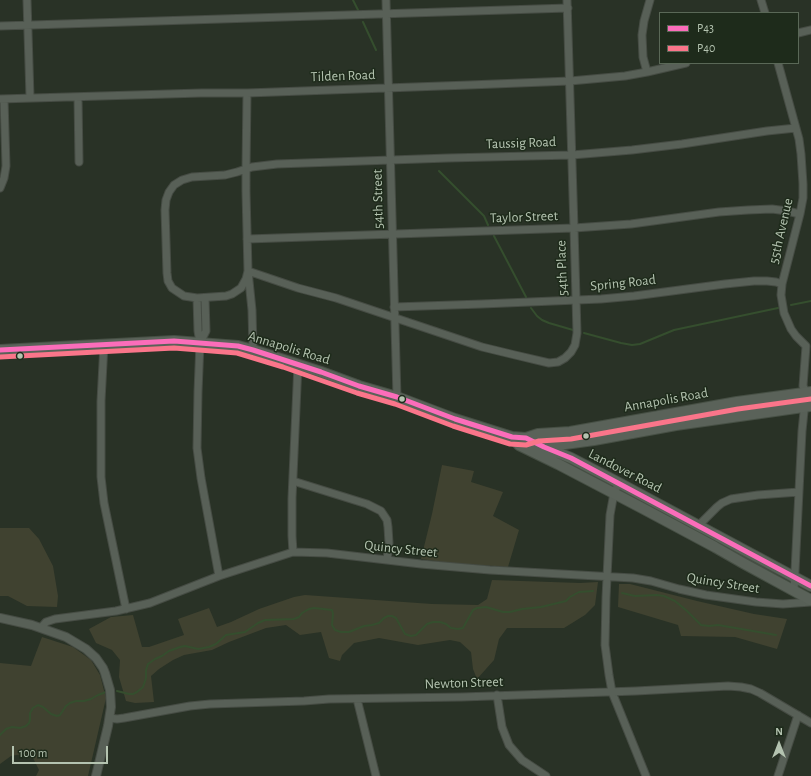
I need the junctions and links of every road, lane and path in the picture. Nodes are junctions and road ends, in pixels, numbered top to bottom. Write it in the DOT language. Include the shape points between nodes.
graph roads {
  1 [pos="27,0"];
  2 [pos="386,0"];
  3 [pos="650,0"];
  4 [pos="761,0"];
  5 [pos="568,4"];
  6 [pos="764,12"];
  7 [pos="387,14"];
  8 [pos="28,25"];
  9 [pos="0,26"];
  10 [pos="811,30"];
  11 [pos="799,33"];
  12 [pos="682,64"];
  13 [pos="778,64"];
  14 [pos="646,72"];
  15 [pos="570,81"];
  16 [pos="389,88"];
  17 [pos="247,93"];
  18 [pos="30,97"];
  19 [pos="78,97"];
  20 [pos="2,99"];
  21 [pos="796,128"];
  22 [pos="572,155"];
  23 [pos="390,160"];
  24 [pos="79,162"];
  25 [pos="246,169"];
  26 [pos="0,188"];
  27 [pos="800,214"];
  28 [pos="574,228"];
  29 [pos="392,234"];
  30 [pos="247,239"];
  31 [pos="248,271"];
  32 [pos="782,284"];
  33 [pos="201,298"];
  34 [pos="576,300"];
  35 [pos="394,307"];
  36 [pos="394,317"];
  37 [pos="200,343"];
  38 [pos="104,344"];
  39 [pos="808,347"];
  40 [pos="0,350"];
  41 [pos="253,350"];
  42 [pos="298,364"];
  43 [pos="809,390"];
  44 [pos="397,397"];
  45 [pos="808,406"];
  46 [pos="512,437"];
  47 [pos="526,438"];
  48 [pos="572,443"];
  49 [pos="544,447"];
  50 [pos="532,451"];
  51 [pos="571,458"];
  52 [pos="293,481"];
  53 [pos="619,483"];
  54 [pos="799,492"];
  55 [pos="614,493"];
  56 [pos="699,525"];
  57 [pos="293,552"];
  58 [pos="387,560"];
  59 [pos="219,576"];
  60 [pos="608,576"];
  61 [pos="795,577"];
  62 [pos="811,586"];
  63 [pos="794,591"];
  64 [pos="811,601"];
  65 [pos="126,609"];
  66 [pos="0,618"];
  67 [pos="41,628"];
  68 [pos="612,692"];
  69 [pos="497,695"];
  70 [pos="357,699"];
  71 [pos="798,715"];
  72 [pos="110,718"];
  73 [pos="811,722"];
  74 [pos="96,776"];
  75 [pos="376,776"];
  76 [pos="546,776"];
  77 [pos="646,776"];
  78 [pos="778,776"];
  1 -- 8 [label="street"];
  2 -- 7 [label="street, 54th Street"];
  3 -- 14 [label="street" via="642,35"];
  4 -- 6 [label="street"];
  5 -- 7 [label="street"];
  5 -- 15 [label="street, 54th Place"];
  7 -- 8 [label="street"];
  7 -- 16 [label="street, 54th Street"];
  8 -- 9 [label="street"];
  8 -- 18 [label="street"];
  10 -- 11 [label="street"];
  12 -- 14 [label="street, Tilden Road"];
  13 -- 21 [label="street, 55th Avenue"];
  14 -- 15 [label="street, Tilden Road"];
  15 -- 16 [label="street, Tilden Road"];
  15 -- 22 [label="street, 54th Place"];
  16 -- 17 [label="street, Tilden Road"];
  16 -- 23 [label="street, 54th Street"];
  17 -- 19 [label="street, Tilden Road"];
  17 -- 25 [label="street"];
  18 -- 19 [label="street, Tilden Road"];
  18 -- 20 [label="street, Tilden Road"];
  19 -- 24 [label="street"];
  20 -- 26 [label="street" via="6,166"];
  21 -- 22 [label="street, Taussig Road" via="653,148"];
  21 -- 27 [label="street, 55th Avenue" via="803,170"];
  22 -- 23 [label="street, Taussig Road"];
  22 -- 28 [label="street, 54th Place"];
  23 -- 25 [label="street, Taussig Road" via="277,164"];
  23 -- 29 [label="street, 54th Street"];
  25 -- 30 [label="street"];
  25 -- 33 [label="street, Taussig Road" via="225,175 182,180 174,185 166,200 168,281 172,288 184,296"];
  27 -- 28 [label="street, Taylor Street" via="772,209 748,210"];
  27 -- 32 [label="street, 55th Avenue"];
  28 -- 29 [label="street, Taylor Street"];
  28 -- 34 [label="street, 54th Place"];
  29 -- 30 [label="street, Taylor Street"];
  29 -- 35 [label="street, 54th Street"];
  30 -- 31 [label="street"];
  31 -- 33 [label="street" via="244,285 237,292 226,296"];
  31 -- 36 [label="street, 54th Place"];
  31 -- 41 [label="street"];
  32 -- 34 [label="street, Spring Road" via="754,281 634,296"];
  32 -- 39 [label="street, 55th Avenue" via="784,313 791,329"];
  33 -- 37 [label="street" via="198,331"];
  34 -- 35 [label="street, Spring Road"];
  34 -- 36 [label="street, 54th Place" via="575,345 565,358 548,363 482,347"];
  35 -- 36 [label="street, 54th Street"];
  36 -- 44 [label="street, 54th Street"];
  37 -- 38 [label="main road, Annapolis Road" via="174,341"];
  37 -- 41 [label="main road, Annapolis Road" via="238,346"];
  37 -- 59 [label="street" via="197,448"];
  38 -- 40 [label="main road, Annapolis Road"];
  38 -- 65 [label="street" via="100,477"];
  39 -- 43 [label="street, 55th Avenue" via="804,386"];
  41 -- 42 [label="main road, Annapolis Road"];
  42 -- 44 [label="main road, Annapolis Road"];
  42 -- 52 [label="street"];
  43 -- 45 [label="street, 55th Avenue"];
  43 -- 47 [label="main road, Annapolis Road"];
  44 -- 46 [label="main road, Annapolis Road"];
  45 -- 48 [label="main road, Annapolis Road"];
  45 -- 54 [label="street, 55th Avenue" via="802,431"];
  46 -- 47 [label="main road, Landover Road"];
  46 -- 50 [label="main road, Landover Road" via="519,445"];
  47 -- 49 [label="main road, Landover Road"];
  48 -- 49 [label="main road, Annapolis Road"];
  48 -- 51 [label="main road"];
  49 -- 50 [label="main road, Annapolis Road"];
  49 -- 51 [label="main road, Landover Road"];
  50 -- 55 [label="main road, Landover Road"];
  51 -- 53 [label="main road, Landover Road"];
  52 -- 57 [label="street"];
  52 -- 58 [label="street" via="367,504 381,511 388,527"];
  53 -- 55 [label="street"];
  53 -- 56 [label="main road, Landover Road"];
  54 -- 56 [label="street" via="731,499 717,507"];
  54 -- 61 [label="street, 55th Avenue"];
  55 -- 60 [label="street" via="610,515"];
  55 -- 63 [label="main road, Landover Road"];
  56 -- 61 [label="main road, Landover Road"];
  57 -- 58 [label="street, Quincy Street"];
  57 -- 59 [label="street, Quincy Street"];
  58 -- 60 [label="street, Quincy Street" via="490,570"];
  59 -- 65 [label="street, Quincy Street" via="150,603"];
  60 -- 64 [label="street, Quincy Street" via="639,579 706,595 756,602 783,604"];
  60 -- 68 [label="street" via="605,646"];
  61 -- 62 [label="main road, Landover Road"];
  61 -- 63 [label="street, 55th Avenue"];
  63 -- 64 [label="main road, Landover Road"];
  65 -- 67 [label="street, Quincy Street" via="55,619 46,622"];
  66 -- 67 [label="street"];
  67 -- 72 [label="street" via="80,644 96,658 108,684"];
  68 -- 69 [label="street, Newton Street"];
  68 -- 71 [label="street, Newton Street" via="741,687 760,693"];
  68 -- 77 [label="street"];
  69 -- 70 [label="street, Newton Street"];
  69 -- 76 [label="street" via="502,727 509,745 522,760"];
  70 -- 72 [label="street, Newton Street" via="210,704 120,719"];
  70 -- 75 [label="street"];
  71 -- 73 [label="street, Newton Street"];
  71 -- 78 [label="street"];
  72 -- 74 [label="street"];
}
